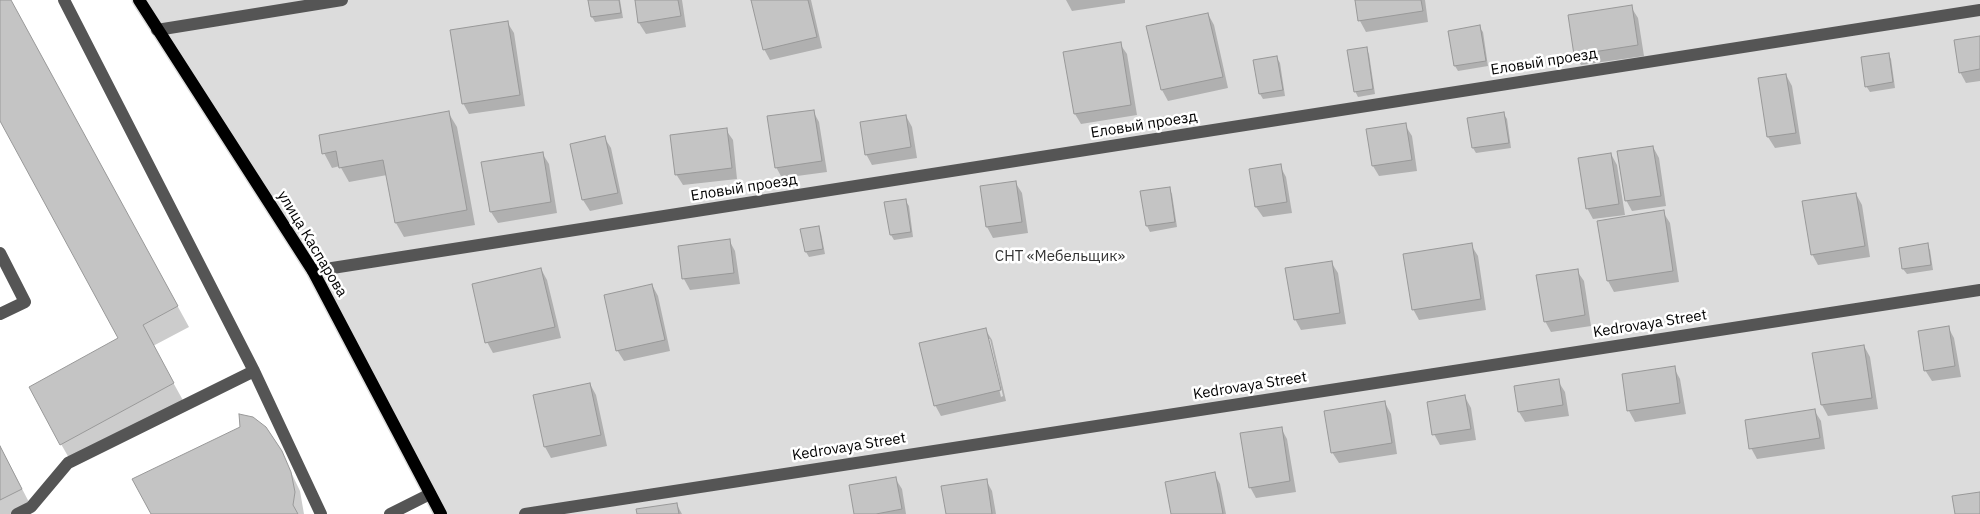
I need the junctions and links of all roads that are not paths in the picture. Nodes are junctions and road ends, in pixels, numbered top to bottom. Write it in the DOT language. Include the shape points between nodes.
graph roads {
  1 [pos="64,0"];
  2 [pos="139,0"];
  3 [pos="342,0"];
  4 [pos="1980,10"];
  5 [pos="157,30"];
  6 [pos="0,253"];
  7 [pos="312,271"];
  8 [pos="1980,290"];
  9 [pos="0,314"];
  10 [pos="254,372"];
  11 [pos="430,494"];
  12 [pos="17,514"];
  13 [pos="320,514"];
  14 [pos="390,514"];
  15 [pos="441,514"];
  16 [pos="525,514"];
  1 -- 10 [label="street"];
  2 -- 5 [label="main road, улица Каспарова"];
  3 -- 5 [label="street"];
  4 -- 7 [label="street, Еловый проезд"];
  5 -- 7 [label="main road, улица Каспарова"];
  6 -- 9 [label="street" via="25,302"];
  7 -- 11 [label="main road, улица Каспарова"];
  8 -- 16 [label="street, Kedrovaya Street"];
  10 -- 12 [label="street" via="68,463 31,507"];
  10 -- 13 [label="street"];
  11 -- 14 [label="street"];
  11 -- 15 [label="main road, улица Каспарова"];
}
